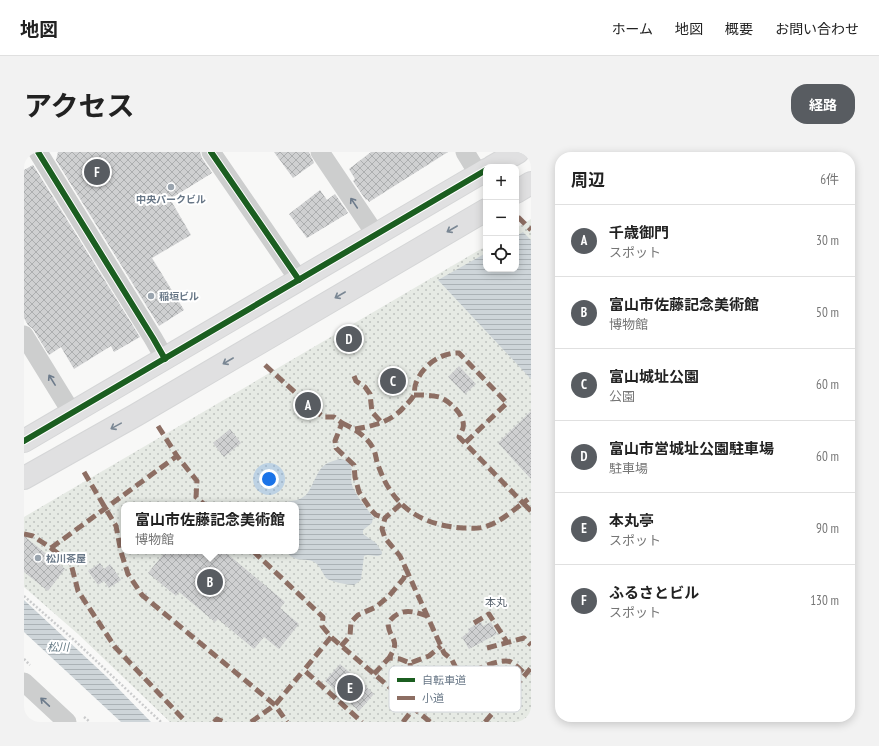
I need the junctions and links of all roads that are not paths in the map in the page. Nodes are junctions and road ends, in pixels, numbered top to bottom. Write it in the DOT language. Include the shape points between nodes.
graph roads {
  1 [pos="38,152"];
  2 [pos="211,152"];
  3 [pos="320,152"];
  4 [pos="465,152"];
  5 [pos="518,152"];
  6 [pos="498,164"];
  7 [pos="483,168"];
  8 [pos="483,173"];
  9 [pos="531,183"];
  10 [pos="519,190"];
  11 [pos="483,212"];
  12 [pos="376,235"];
  13 [pos="299,280"];
  14 [pos="24,336"];
  15 [pos="165,359"];
  16 [pos="72,413"];
  17 [pos="24,441"];
  18 [pos="24,478"];
  19 [pos="24,682"];
  20 [pos="66,722"];
  1 -- 15 [label="street"];
  2 -- 13 [label="street"];
  12 -- 3 [label="street, one-way"];
  4 -- 7 [label="street"];
  5 -- 6 [label="street"];
  8 -- 12 [label="street"];
  9 -- 10 [label="street"];
  11 -- 18 [label="street, one-way"];
  12 -- 13 [label="street"];
  13 -- 15 [label="street"];
  16 -- 14 [label="street, one-way"];
  15 -- 16 [label="street"];
  16 -- 17 [label="street"];
  20 -- 19 [label="street, one-way"];
}
